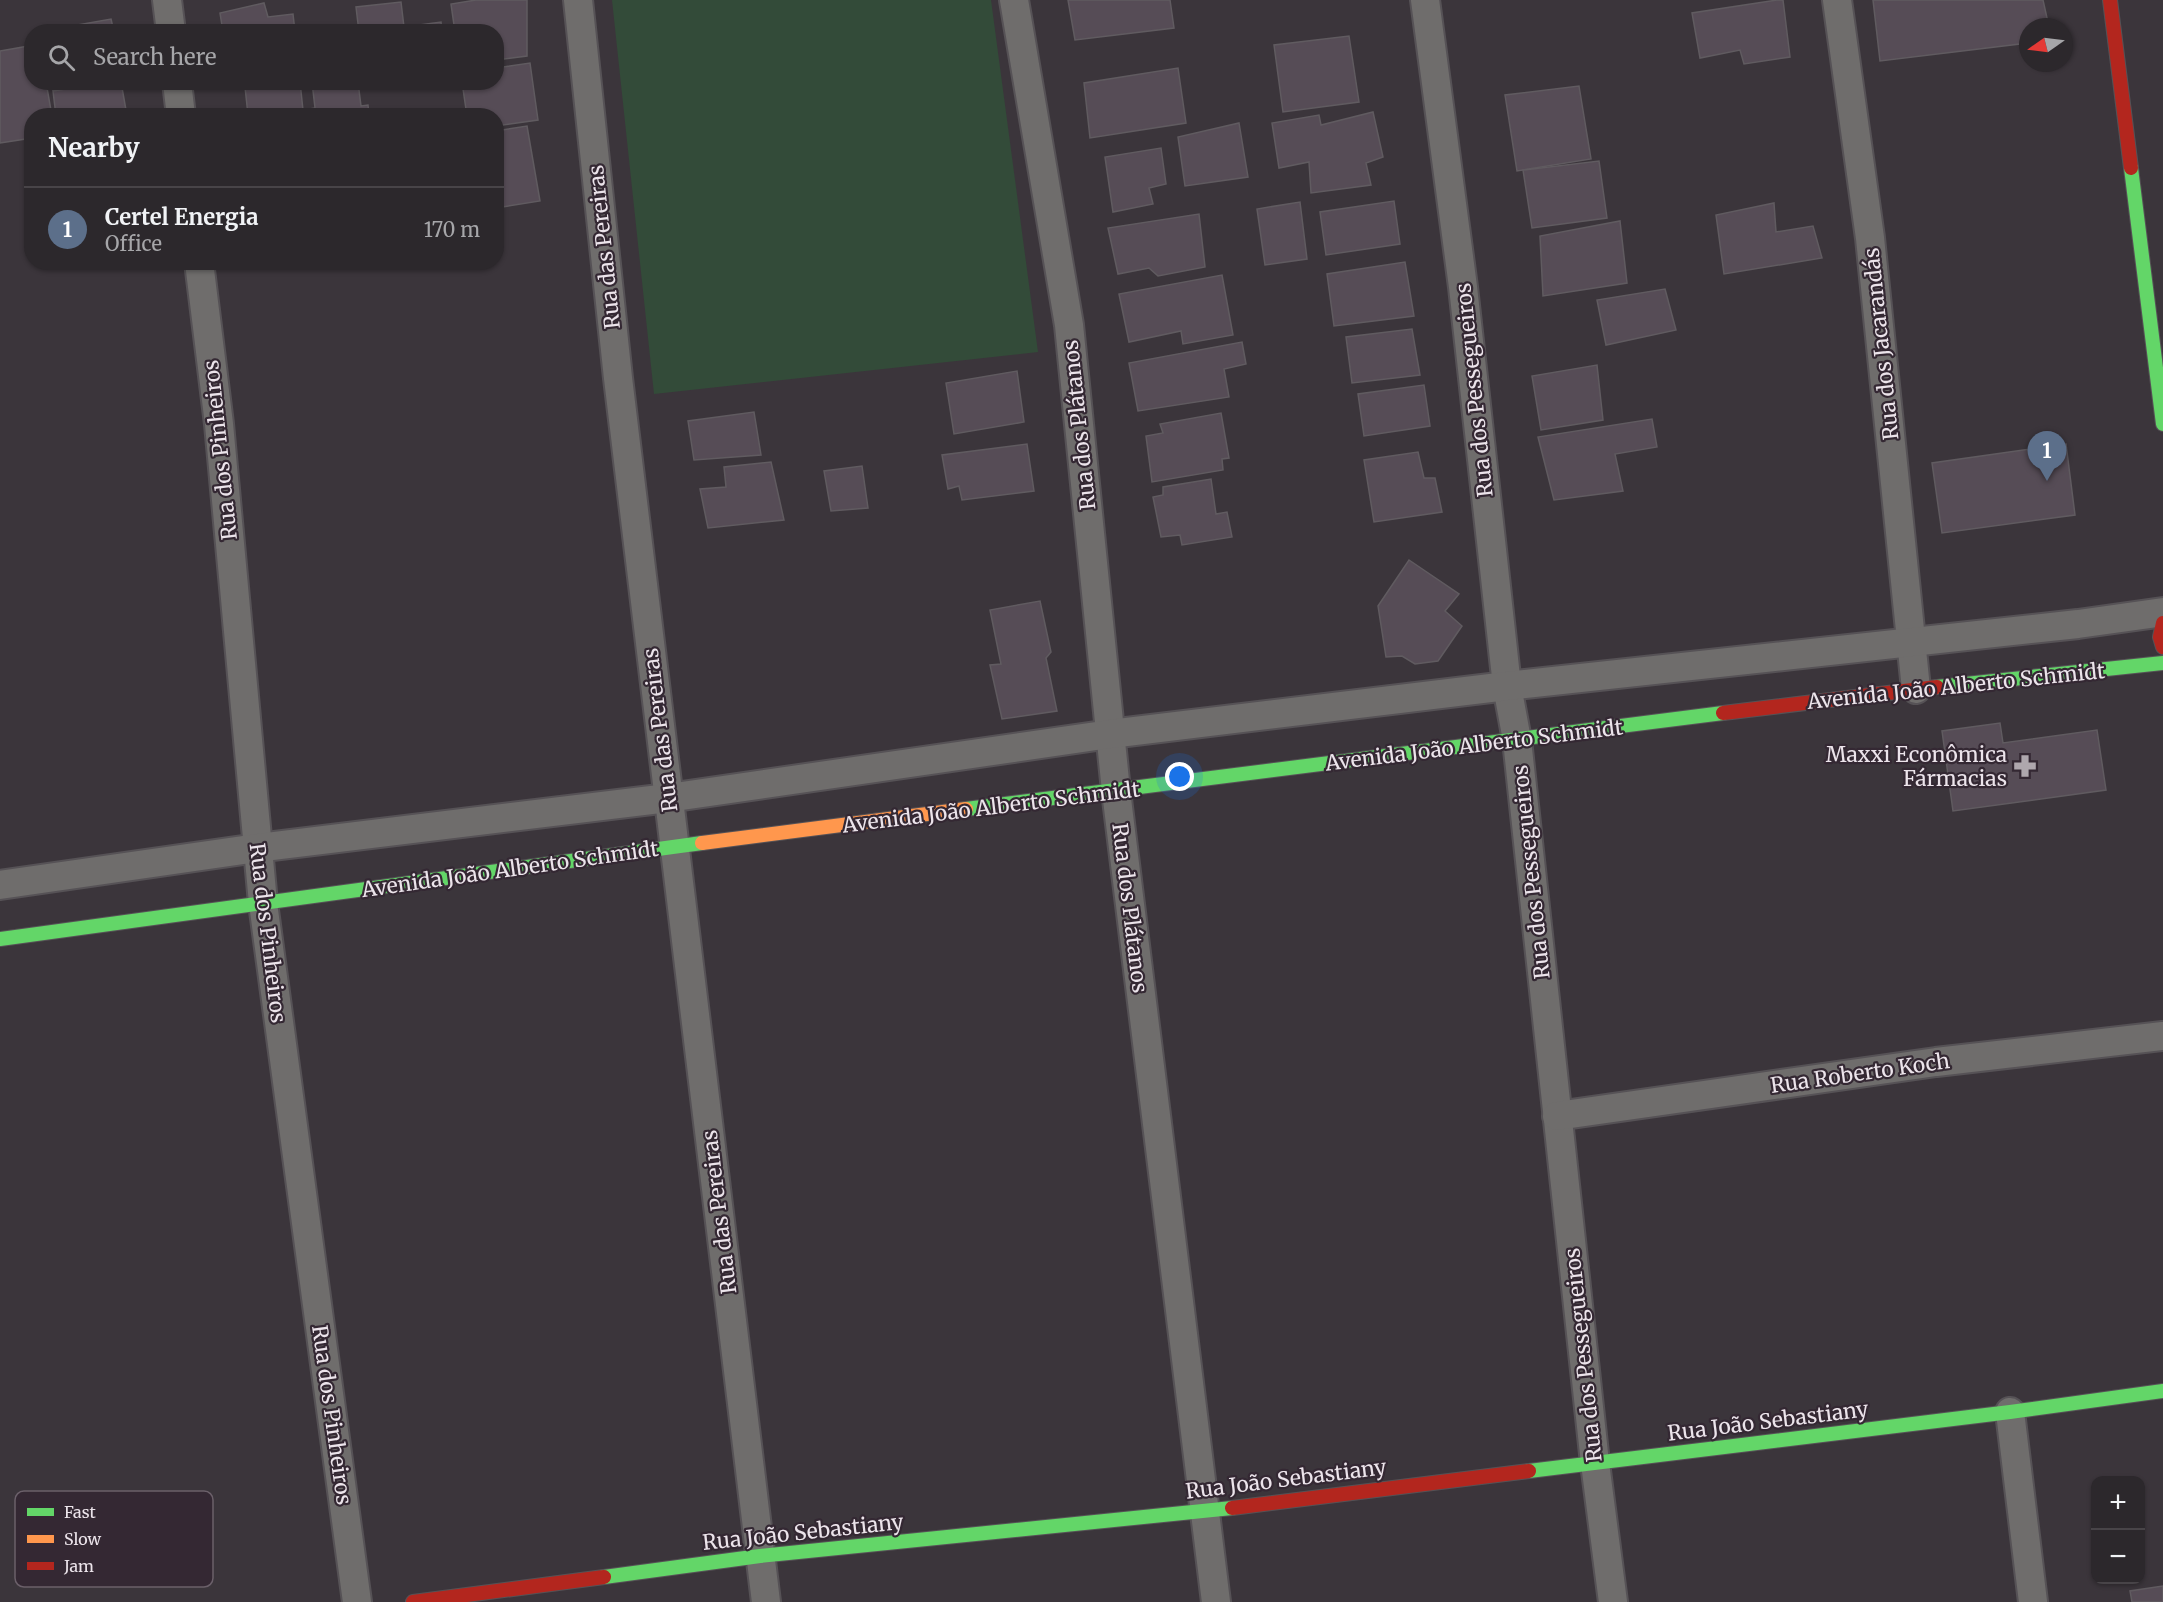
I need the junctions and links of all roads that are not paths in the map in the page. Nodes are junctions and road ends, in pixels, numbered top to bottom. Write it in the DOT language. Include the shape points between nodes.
graph roads {
  1 [pos="167,0"];
  2 [pos="578,0"];
  3 [pos="1014,0"];
  4 [pos="1425,0"];
  5 [pos="1837,0"];
  6 [pos="2110,0"];
  7 [pos="170,24"];
  8 [pos="178,90"];
  9 [pos="180,108"];
  10 [pos="200,270"];
  11 [pos="2163,424"];
  12 [pos="2163,612"];
  13 [pos="2163,623"];
  14 [pos="1912,642"];
  15 [pos="2163,647"];
  16 [pos="2163,663"];
  17 [pos="1507,686"];
  18 [pos="1916,688"];
  19 [pos="1110,734"];
  20 [pos="1517,740"];
  21 [pos="1116,791"];
  22 [pos="668,798"];
  23 [pos="675,846"];
  24 [pos="257,848"];
  25 [pos="0,885"];
  26 [pos="263,903"];
  27 [pos="0,939"];
  28 [pos="2163,1036"];
  29 [pos="1557,1116"];
  30 [pos="2163,1391"];
  31 [pos="2010,1412"];
  32 [pos="1595,1463"];
  33 [pos="1205,1511"];
  34 [pos="760,1556"];
  35 [pos="357,1602"];
  36 [pos="413,1602"];
  37 [pos="766,1602"];
  38 [pos="1216,1602"];
  39 [pos="1613,1602"];
  40 [pos="2033,1602"];
  1 -- 7 [label="street"];
  2 -- 22 [label="street, Rua das Pereiras"];
  3 -- 19 [label="street, Rua dos Plátanos" via="1069,325"];
  4 -- 17 [label="street, Rua dos Pessegueiros" via="1463,287"];
  5 -- 14 [label="street, Rua dos Jacarandás" via="1869,238"];
  6 -- 11 [label="street"];
  8 -- 9 [label="street"];
  10 -- 24 [label="street, Rua dos Pinheiros" via="219,424"];
  12 -- 14 [label="street"];
  13 -- 15 [label="street"];
  14 -- 17 [label="street"];
  14 -- 18 [label="street, Rua dos Jacarandás"];
  16 -- 18 [label="street, Avenida João Alberto Schmidt"];
  17 -- 19 [label="street"];
  17 -- 20 [label="street, Rua dos Pessegueiros"];
  18 -- 20 [label="street, Avenida João Alberto Schmidt"];
  19 -- 21 [label="street, Rua dos Plátanos"];
  19 -- 22 [label="street"];
  20 -- 21 [label="street, Avenida João Alberto Schmidt"];
  20 -- 29 [label="street, Rua dos Pessegueiros"];
  21 -- 23 [label="street, Avenida João Alberto Schmidt"];
  21 -- 33 [label="street, Rua dos Plátanos"];
  22 -- 23 [label="street, Rua das Pereiras"];
  22 -- 24 [label="street"];
  23 -- 26 [label="street, Avenida João Alberto Schmidt"];
  23 -- 34 [label="street, Rua das Pereiras"];
  24 -- 25 [label="street"];
  24 -- 26 [label="street, Rua dos Pinheiros"];
  26 -- 27 [label="street, Avenida João Alberto Schmidt"];
  26 -- 35 [label="street, Rua dos Pinheiros"];
  28 -- 29 [label="street, Rua Roberto Koch" via="1936,1062"];
  29 -- 32 [label="street, Rua dos Pessegueiros"];
  30 -- 31 [label="street, Rua João Sebastiany"];
  31 -- 32 [label="street, Rua João Sebastiany"];
  31 -- 40 [label="street"];
  32 -- 33 [label="street, Rua João Sebastiany"];
  32 -- 39 [label="street, Rua dos Pessegueiros"];
  33 -- 34 [label="street, Rua João Sebastiany"];
  33 -- 38 [label="street, Rua dos Plátanos"];
  34 -- 36 [label="street, Rua João Sebastiany"];
  34 -- 37 [label="street, Rua das Pereiras"];
}
